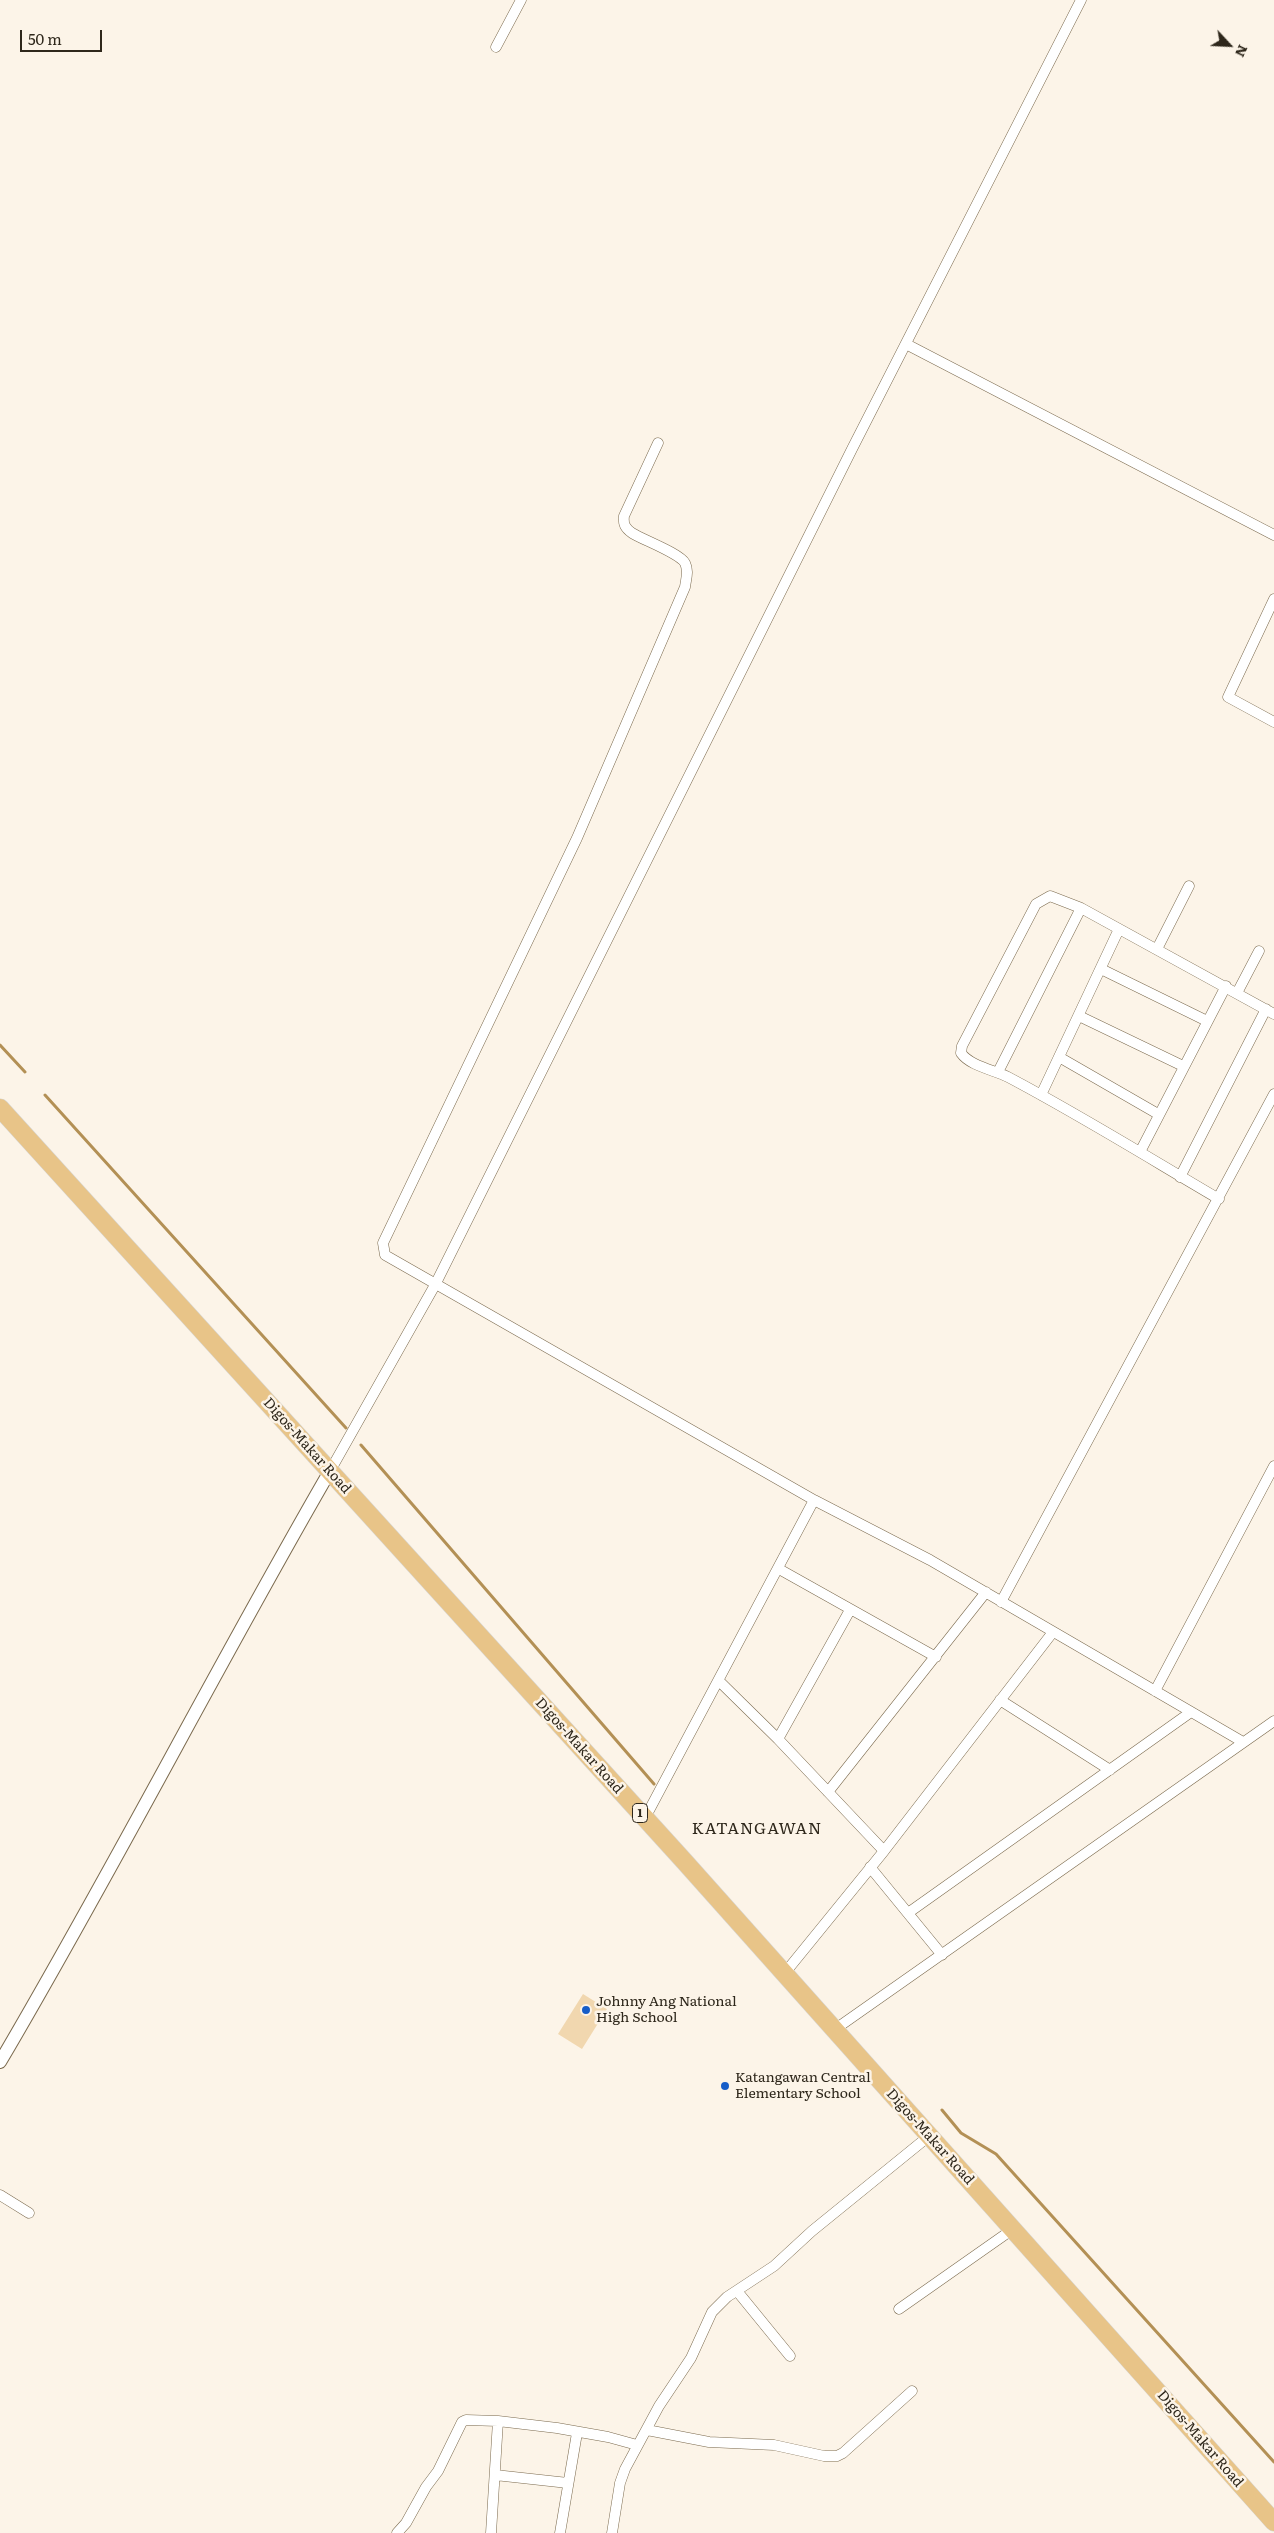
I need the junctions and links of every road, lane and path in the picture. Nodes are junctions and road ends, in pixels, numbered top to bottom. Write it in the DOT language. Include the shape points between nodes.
graph roads {
  1 [pos="522,0"];
  2 [pos="1080,0"];
  3 [pos="496,47"];
  4 [pos="906,344"];
  5 [pos="658,442"];
  6 [pos="1274,535"];
  7 [pos="1274,599"];
  8 [pos="1274,722"];
  9 [pos="1189,886"];
  10 [pos="1081,908"];
  11 [pos="1120,929"];
  12 [pos="1157,949"];
  13 [pos="1259,951"];
  14 [pos="1101,969"];
  15 [pos="1226,986"];
  16 [pos="1237,992"];
  17 [pos="1270,1012"];
  18 [pos="1079,1016"];
  19 [pos="1207,1021"];
  20 [pos="1059,1057"];
  21 [pos="1184,1066"];
  22 [pos="998,1072"];
  23 [pos="1041,1094"];
  24 [pos="1274,1094"];
  25 [pos="0,1108"];
  26 [pos="1158,1114"];
  27 [pos="1140,1152"];
  28 [pos="1180,1177"];
  29 [pos="1219,1199"];
  30 [pos="435,1285"];
  31 [pos="1274,1466"];
  32 [pos="330,1471"];
  33 [pos="814,1500"];
  34 [pos="778,1569"];
  35 [pos="986,1592"];
  36 [pos="1001,1602"];
  37 [pos="850,1610"];
  38 [pos="1053,1632"];
  39 [pos="936,1657"];
  40 [pos="719,1681"];
  41 [pos="1155,1691"];
  42 [pos="1000,1700"];
  43 [pos="1191,1712"];
  44 [pos="1274,1721"];
  45 [pos="778,1739"];
  46 [pos="1243,1742"];
  47 [pos="1110,1770"];
  48 [pos="828,1792"];
  49 [pos="644,1818"];
  50 [pos="884,1851"];
  51 [pos="870,1867"];
  52 [pos="908,1914"];
  53 [pos="942,1955"];
  54 [pos="784,1974"];
  55 [pos="834,2030"];
  56 [pos="0,2062"];
  57 [pos="928,2136"];
  58 [pos="0,2196"];
  59 [pos="29,2213"];
  60 [pos="1013,2229"];
  61 [pos="737,2291"];
  62 [pos="899,2309"];
  63 [pos="790,2356"];
  64 [pos="912,2391"];
  65 [pos="498,2421"];
  66 [pos="647,2430"];
  67 [pos="577,2433"];
  68 [pos="637,2445"];
  69 [pos="495,2475"];
  70 [pos="568,2483"];
  71 [pos="1274,2522"];
  72 [pos="397,2533"];
  73 [pos="491,2533"];
  74 [pos="560,2533"];
  75 [pos="612,2533"];
  1 -- 3 [label="street"];
  2 -- 4 [label="street"];
  4 -- 6 [label="street"];
  4 -- 30 [label="street"];
  5 -- 30 [label="street" via="623,523 632,534 684,562 687,573 684,587 577,838 383,1243 385,1256"];
  7 -- 8 [label="street" via="1228,697"];
  9 -- 12 [label="street"];
  10 -- 11 [label="street"];
  10 -- 22 [label="street"];
  10 -- 22 [label="street" via="1050,896 1036,904 962,1046 963,1057"];
  11 -- 12 [label="street"];
  11 -- 14 [label="street"];
  12 -- 15 [label="street"];
  13 -- 16 [label="street"];
  14 -- 18 [label="street"];
  14 -- 19 [label="street"];
  15 -- 16 [label="street"];
  15 -- 19 [label="street"];
  16 -- 17 [label="street"];
  17 -- 28 [label="street"];
  18 -- 20 [label="street"];
  18 -- 21 [label="street"];
  19 -- 21 [label="street"];
  20 -- 23 [label="street"];
  20 -- 26 [label="street"];
  21 -- 26 [label="street"];
  22 -- 23 [label="street"];
  23 -- 27 [label="street"];
  24 -- 29 [label="street"];
  25 -- 32 [label="highway, Digos-Makar Road / 1"];
  26 -- 27 [label="street"];
  27 -- 28 [label="street"];
  28 -- 29 [label="street"];
  29 -- 36 [label="street"];
  30 -- 32 [label="street"];
  30 -- 33 [label="street"];
  31 -- 41 [label="street"];
  32 -- 49 [label="highway, Digos-Makar Road / 1"];
  32 -- 56 [label="street" via="96,1897"];
  33 -- 34 [label="street"];
  33 -- 35 [label="street"];
  34 -- 37 [label="street"];
  34 -- 40 [label="street"];
  35 -- 36 [label="street"];
  35 -- 39 [label="street"];
  36 -- 38 [label="street"];
  37 -- 39 [label="street"];
  37 -- 45 [label="street"];
  38 -- 41 [label="street"];
  38 -- 42 [label="street"];
  39 -- 48 [label="street"];
  40 -- 45 [label="street"];
  40 -- 49 [label="street"];
  41 -- 43 [label="street"];
  42 -- 47 [label="street"];
  42 -- 50 [label="street"];
  43 -- 46 [label="street"];
  43 -- 47 [label="street"];
  44 -- 46 [label="street"];
  45 -- 48 [label="street"];
  46 -- 53 [label="street"];
  47 -- 52 [label="street"];
  48 -- 50 [label="street"];
  49 -- 54 [label="highway, Digos-Makar Road / 1"];
  50 -- 51 [label="street"];
  51 -- 52 [label="street"];
  51 -- 54 [label="street"];
  52 -- 53 [label="street"];
  53 -- 55 [label="street"];
  54 -- 55 [label="highway, Digos-Makar Road / 1"];
  55 -- 57 [label="highway, Digos-Makar Road / 1"];
  57 -- 60 [label="highway, Digos-Makar Road / 1"];
  57 -- 61 [label="street" via="774,2266"];
  58 -- 59 [label="street"];
  60 -- 62 [label="street"];
  60 -- 71 [label="highway, Digos-Makar Road / 1"];
  61 -- 63 [label="street"];
  61 -- 66 [label="street" via="712,2312 691,2358"];
  64 -- 66 [label="street" via="843,2453 831,2457 774,2445 709,2442"];
  65 -- 67 [label="street"];
  65 -- 69 [label="street"];
  65 -- 72 [label="street" via="462,2422 438,2471"];
  66 -- 68 [label="street"];
  67 -- 68 [label="street"];
  67 -- 70 [label="street"];
  68 -- 75 [label="street" via="620,2483"];
  69 -- 70 [label="street"];
  69 -- 73 [label="street"];
  70 -- 74 [label="street"];
}
